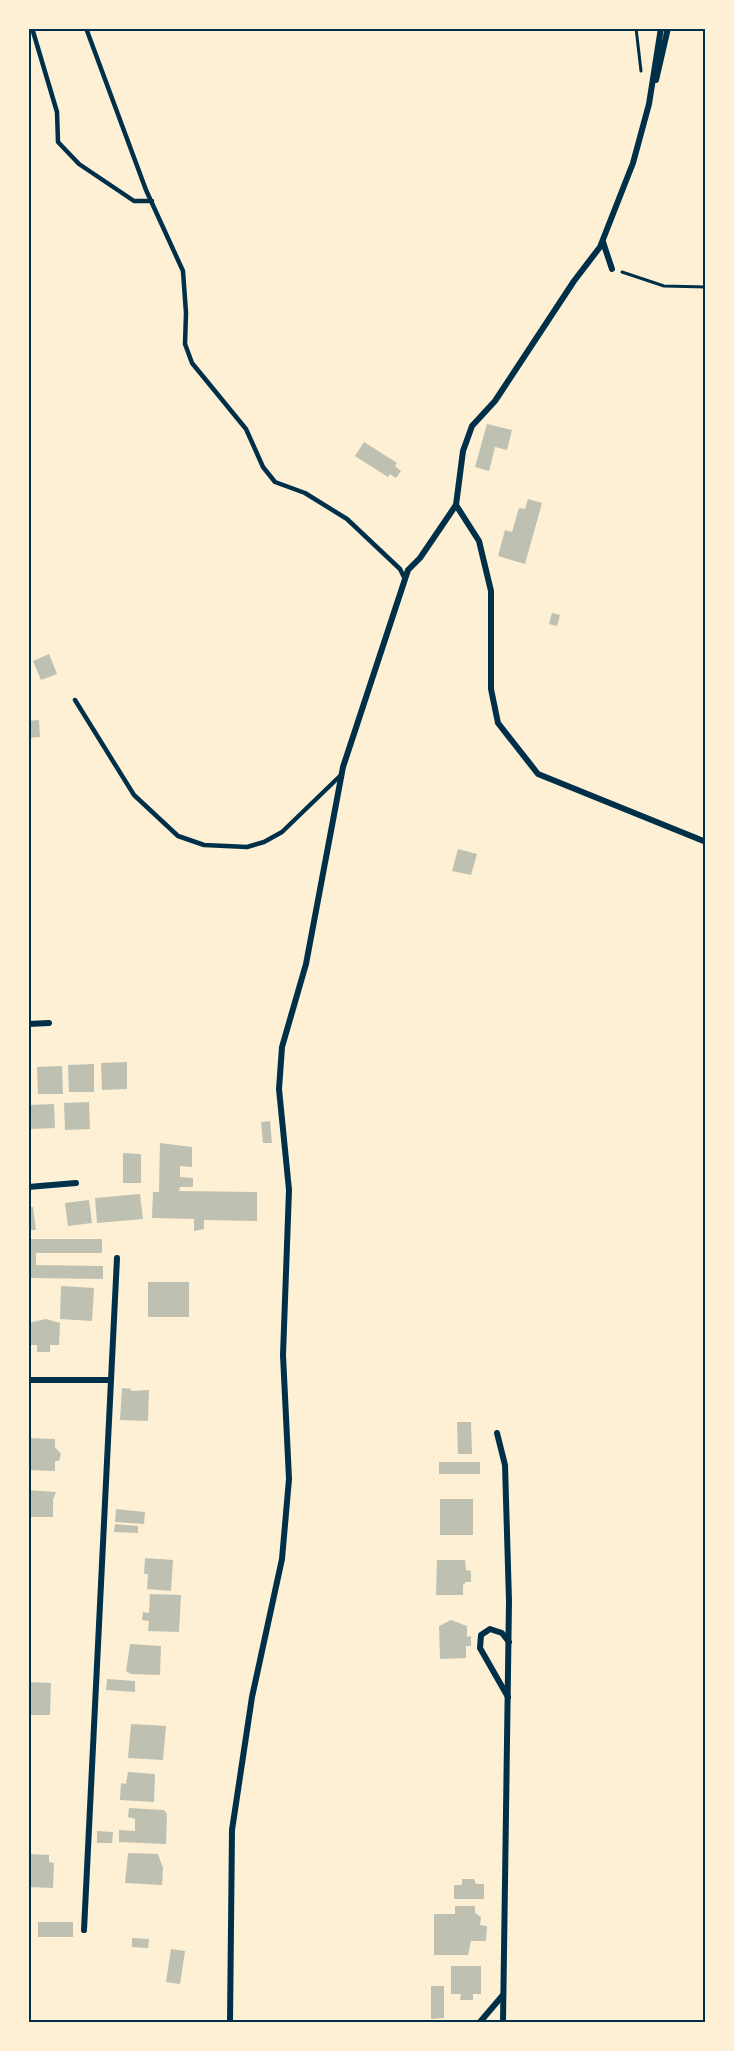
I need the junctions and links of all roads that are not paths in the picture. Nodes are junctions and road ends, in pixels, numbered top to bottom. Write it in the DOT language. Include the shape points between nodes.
graph roads {
  1 [pos="32,28"];
  2 [pos="86,28"];
  3 [pos="661,28"];
  4 [pos="668,28"];
  5 [pos="649,104"];
  6 [pos="152,201"];
  7 [pos="603,241"];
  8 [pos="612,269"];
  9 [pos="456,505"];
  10 [pos="406,582"];
  11 [pos="75,700"];
  12 [pos="342,774"];
  13 [pos="705,842"];
  14 [pos="49,1023"];
  15 [pos="28,1024"];
  16 [pos="76,1183"];
  17 [pos="28,1187"];
  18 [pos="117,1258"];
  19 [pos="28,1380"];
  20 [pos="111,1380"];
  21 [pos="497,1433"];
  22 [pos="509,1643"];
  23 [pos="509,1699"];
  24 [pos="84,1930"];
  25 [pos="504,1995"];
  26 [pos="230,2022"];
  27 [pos="480,2022"];
  28 [pos="503,2022"];
  1 -- 6 [label="lane" via="57,112 58,142 79,164 134,201"];
  2 -- 6 [label="lane"];
  3 -- 5 [label="street"];
  4 -- 5 [label="street"];
  5 -- 7 [label="street" via="633,163"];
  6 -- 10 [label="lane" via="183,271 185,344 192,363 246,429 263,467 275,482 305,493 347,519 400,569"];
  7 -- 8 [label="street"];
  7 -- 9 [label="street" via="495,401 472,426 463,451"];
  9 -- 10 [label="street" via="408,570"];
  9 -- 13 [label="street" via="479,541 491,591 491,689 498,723 525,760 538,774"];
  10 -- 12 [label="street"];
  11 -- 12 [label="lane" via="134,795 178,836 204,845 247,847 264,842 282,832"];
  12 -- 26 [label="street" via="306,964 282,1047 279,1089 289,1190 283,1355 289,1479 282,1559 252,1697 232,1830"];
  14 -- 15 [label="street"];
  16 -- 17 [label="street"];
  18 -- 20 [label="street"];
  19 -- 20 [label="street"];
  20 -- 24 [label="street"];
  21 -- 22 [label="street" via="505,1465"];
  22 -- 23 [label="street"];
  22 -- 23 [label="street" via="502,1634 489,1629 481,1635 480,1648"];
  23 -- 25 [label="street"];
  25 -- 27 [label="street"];
  25 -- 28 [label="street"];
}
